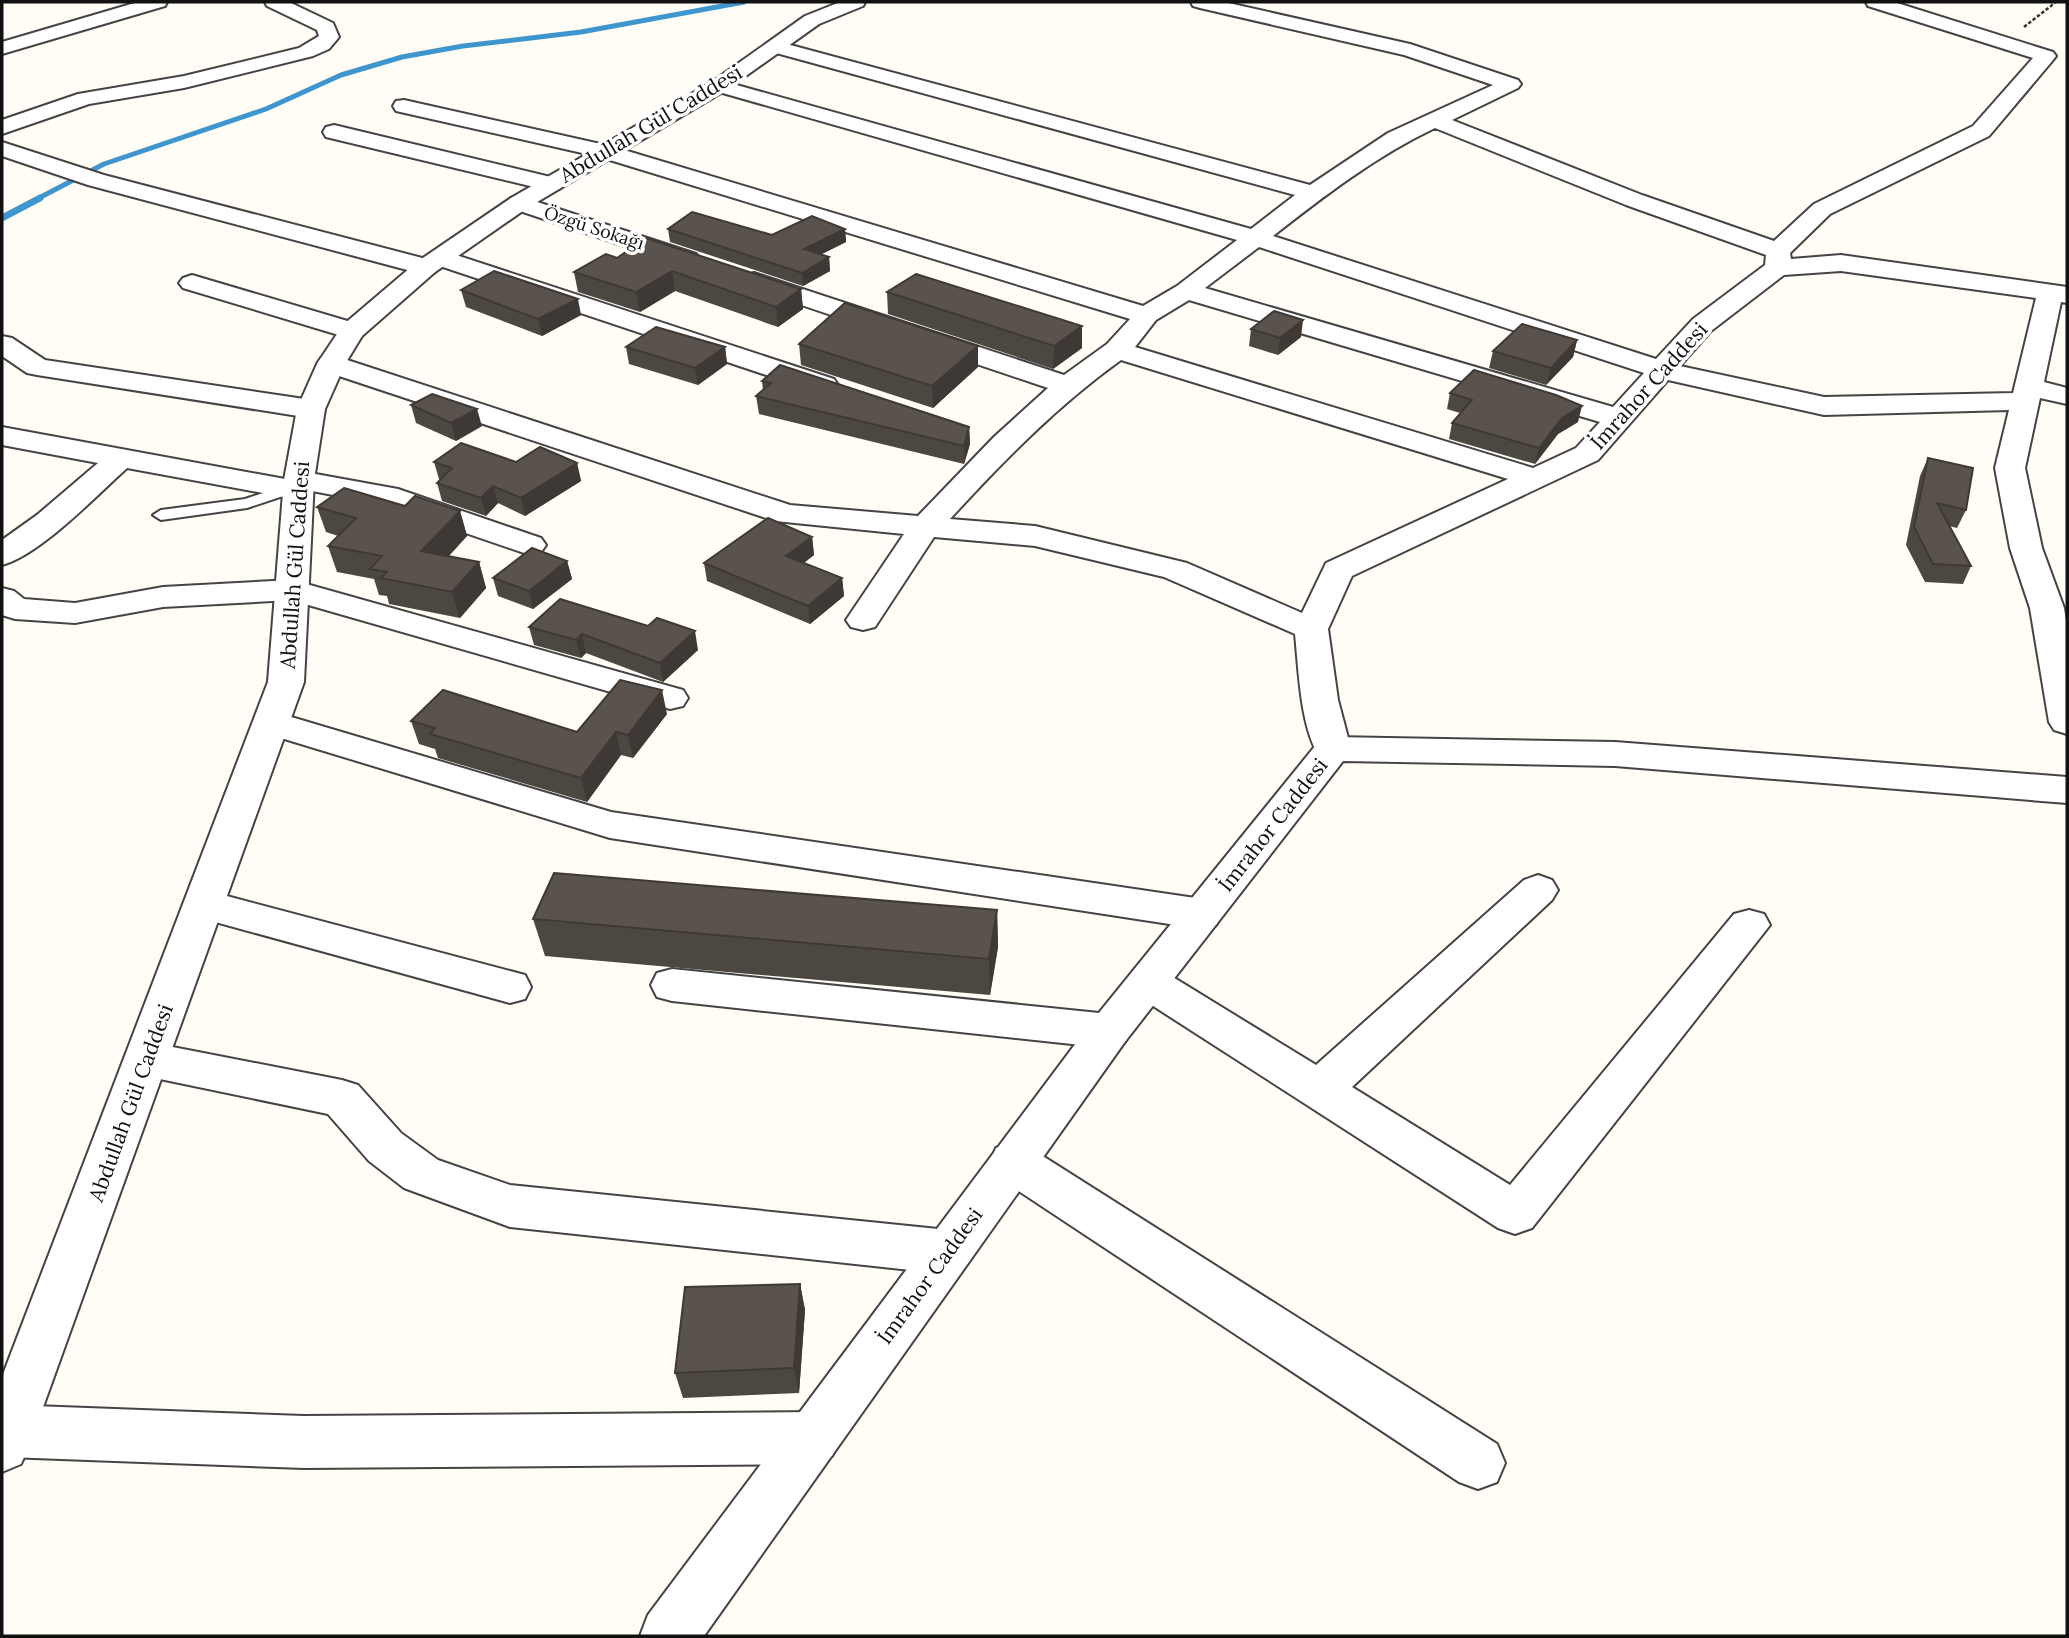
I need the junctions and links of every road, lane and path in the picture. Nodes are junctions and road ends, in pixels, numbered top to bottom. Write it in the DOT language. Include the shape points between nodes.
graph roads {
  1 [pos="158,2"];
  2 [pos="274,2"];
  3 [pos="856,2"];
  4 [pos="1200,2"];
  5 [pos="1875,2"];
  6 [pos="776,47"];
  7 [pos="2,48"];
  8 [pos="719,86"];
  9 [pos="404,106"];
  10 [pos="1434,120"];
  11 [pos="2,127"];
  12 [pos="334,132"];
  13 [pos="2,149"];
  14 [pos="606,152"];
  15 [pos="551,184"];
  16 [pos="1313,193"];
  17 [pos="519,203"];
  18 [pos="1253,237"];
  19 [pos="1778,259"];
  20 [pos="433,262"];
  21 [pos="192,283"];
  22 [pos="1186,291"];
  23 [pos="2059,294"];
  24 [pos="1146,315"];
  25 [pos="352,331"];
  26 [pos="2,344"];
  27 [pos="1117,350"];
  28 [pos="331,364"];
  29 [pos="37,367"];
  30 [pos="1661,370"];
  31 [pos="3,378"];
  32 [pos="1068,385"];
  33 [pos="845,391"];
  34 [pos="2026,394"];
  35 [pos="2067,396"];
  36 [pos="311,409"];
  37 [pos="1619,418"];
  38 [pos="977,434"];
  39 [pos="2,436"];
  40 [pos="1004,443"];
  41 [pos="122,457"];
  42 [pos="1536,478"];
  43 [pos="296,486"];
  44 [pos="161,515"];
  45 [pos="924,528"];
  46 [pos="530,545"];
  47 [pos="2,555"];
  48 [pos="292,590"];
  49 [pos="6,607"];
  50 [pos="2057,608"];
  51 [pos="863,620"];
  52 [pos="1311,629"];
  53 [pos="670,698"];
  54 [pos="2067,722"];
  55 [pos="271,723"];
  56 [pos="1333,749"];
  57 [pos="2067,790"];
  58 [pos="1538,890"];
  59 [pos="204,905"];
  60 [pos="1202,914"];
  61 [pos="1749,925"];
  62 [pos="1148,982"];
  63 [pos="672,985"];
  64 [pos="510,987"];
  65 [pos="1109,1031"];
  66 [pos="147,1060"];
  67 [pos="1319,1090"];
  68 [pos="1013,1163"];
  69 [pos="948,1252"];
  70 [pos="813,1438"];
  71 [pos="5,1439"];
  72 [pos="1478,1463"];
  73 [pos="669,1636"];
  1 -- 7 [label="street"];
  2 -- 11 [label="street" via="326,27 329,37 306,52 184,82 85,98"];
  3 -- 6 [label="street, Abdullah Gül Caddesi" via="811,20"];
  4 -- 10 [label="street" via="1398,47 1511,84"];
  5 -- 19 [label="street, İmrahor Caddesi" via="2046,56 1980,131 1822,209"];
  6 -- 8 [label="street, Abdullah Gül Caddesi"];
  6 -- 16 [label="street"];
  8 -- 14 [label="street, Abdullah Gül Caddesi"];
  8 -- 18 [label="street"];
  9 -- 14 [label="street"];
  10 -- 16 [label="street" via="1396,138"];
  10 -- 19 [label="street"];
  12 -- 15 [label="street"];
  13 -- 20 [label="street" via="96,180"];
  14 -- 15 [label="street, Abdullah Gül Caddesi"];
  14 -- 24 [label="street"];
  15 -- 17 [label="street, Abdullah Gül Caddesi"];
  16 -- 18 [label="street"];
  17 -- 20 [label="street, Abdullah Gül Caddesi"];
  17 -- 32 [label="street, Özgü Sokağı"];
  18 -- 22 [label="street"];
  18 -- 30 [label="street"];
  19 -- 23 [label="street" via="1841,263"];
  19 -- 30 [label="street, İmrahor Caddesi" via="1702,325"];
  20 -- 25 [label="street, Abdullah Gül Caddesi"];
  20 -- 33 [label="street"];
  21 -- 25 [label="street"];
  22 -- 24 [label="street"];
  22 -- 37 [label="street"];
  23 -- 34 [label="street"];
  24 -- 27 [label="street"];
  25 -- 28 [label="street, Abdullah Gül Caddesi"];
  26 -- 29 [label="street"];
  27 -- 32 [label="street"];
  27 -- 42 [label="street"];
  28 -- 36 [label="street, Abdullah Gül Caddesi"];
  28 -- 45 [label="street" via="786,514"];
  29 -- 31 [label="street"];
  29 -- 36 [label="street"];
  30 -- 34 [label="street" via="1824,406"];
  30 -- 37 [label="street, İmrahor Caddesi"];
  32 -- 40 [label="street"];
  34 -- 35 [label="street"];
  34 -- 50 [label="street" via="2010,468 2026,548"];
  36 -- 43 [label="street, Abdullah Gül Caddesi"];
  37 -- 42 [label="street, İmrahor Caddesi" via="1587,454"];
  38 -- 40 [label="street"];
  39 -- 41 [label="street"];
  40 -- 45 [label="street"];
  41 -- 43 [label="street"];
  41 -- 47 [label="street" via="48,522"];
  42 -- 52 [label="street, İmrahor Caddesi" via="1338,570"];
  43 -- 44 [label="lane" via="247,503"];
  43 -- 46 [label="street" via="387,496"];
  43 -- 48 [label="street, Abdullah Gül Caddesi"];
  45 -- 51 [label="street"];
  45 -- 52 [label="street" via="1035,536 1175,570"];
  48 -- 49 [label="street" via="163,597 75,613"];
  48 -- 53 [label="street"];
  48 -- 55 [label="street, Abdullah Gül Caddesi" via="286,682"];
  50 -- 54 [label="street"];
  52 -- 56 [label="street, İmrahor Caddesi" via="1320,700"];
  55 -- 59 [label="street, Abdullah Gül Caddesi"];
  55 -- 60 [label="street" via="610,825"];
  56 -- 57 [label="street" via="1615,754"];
  56 -- 60 [label="street, İmrahor Caddesi"];
  58 -- 67 [label="street"];
  59 -- 64 [label="street"];
  59 -- 66 [label="street, Abdullah Gül Caddesi"];
  60 -- 62 [label="street, İmrahor Caddesi"];
  61 -- 67 [label="street" via="1515,1213"];
  62 -- 65 [label="street, İmrahor Caddesi"];
  62 -- 67 [label="street"];
  63 -- 65 [label="street"];
  65 -- 68 [label="street, İmrahor Caddesi"];
  66 -- 69 [label="street" via="342,1098 385,1147 421,1174 510,1206"];
  66 -- 71 [label="street, Abdullah Gül Caddesi"];
  68 -- 69 [label="street, İmrahor Caddesi"];
  68 -- 72 [label="street"];
  69 -- 70 [label="street, İmrahor Caddesi"];
  70 -- 71 [label="street"];
  70 -- 73 [label="street, İmrahor Caddesi"];
}
